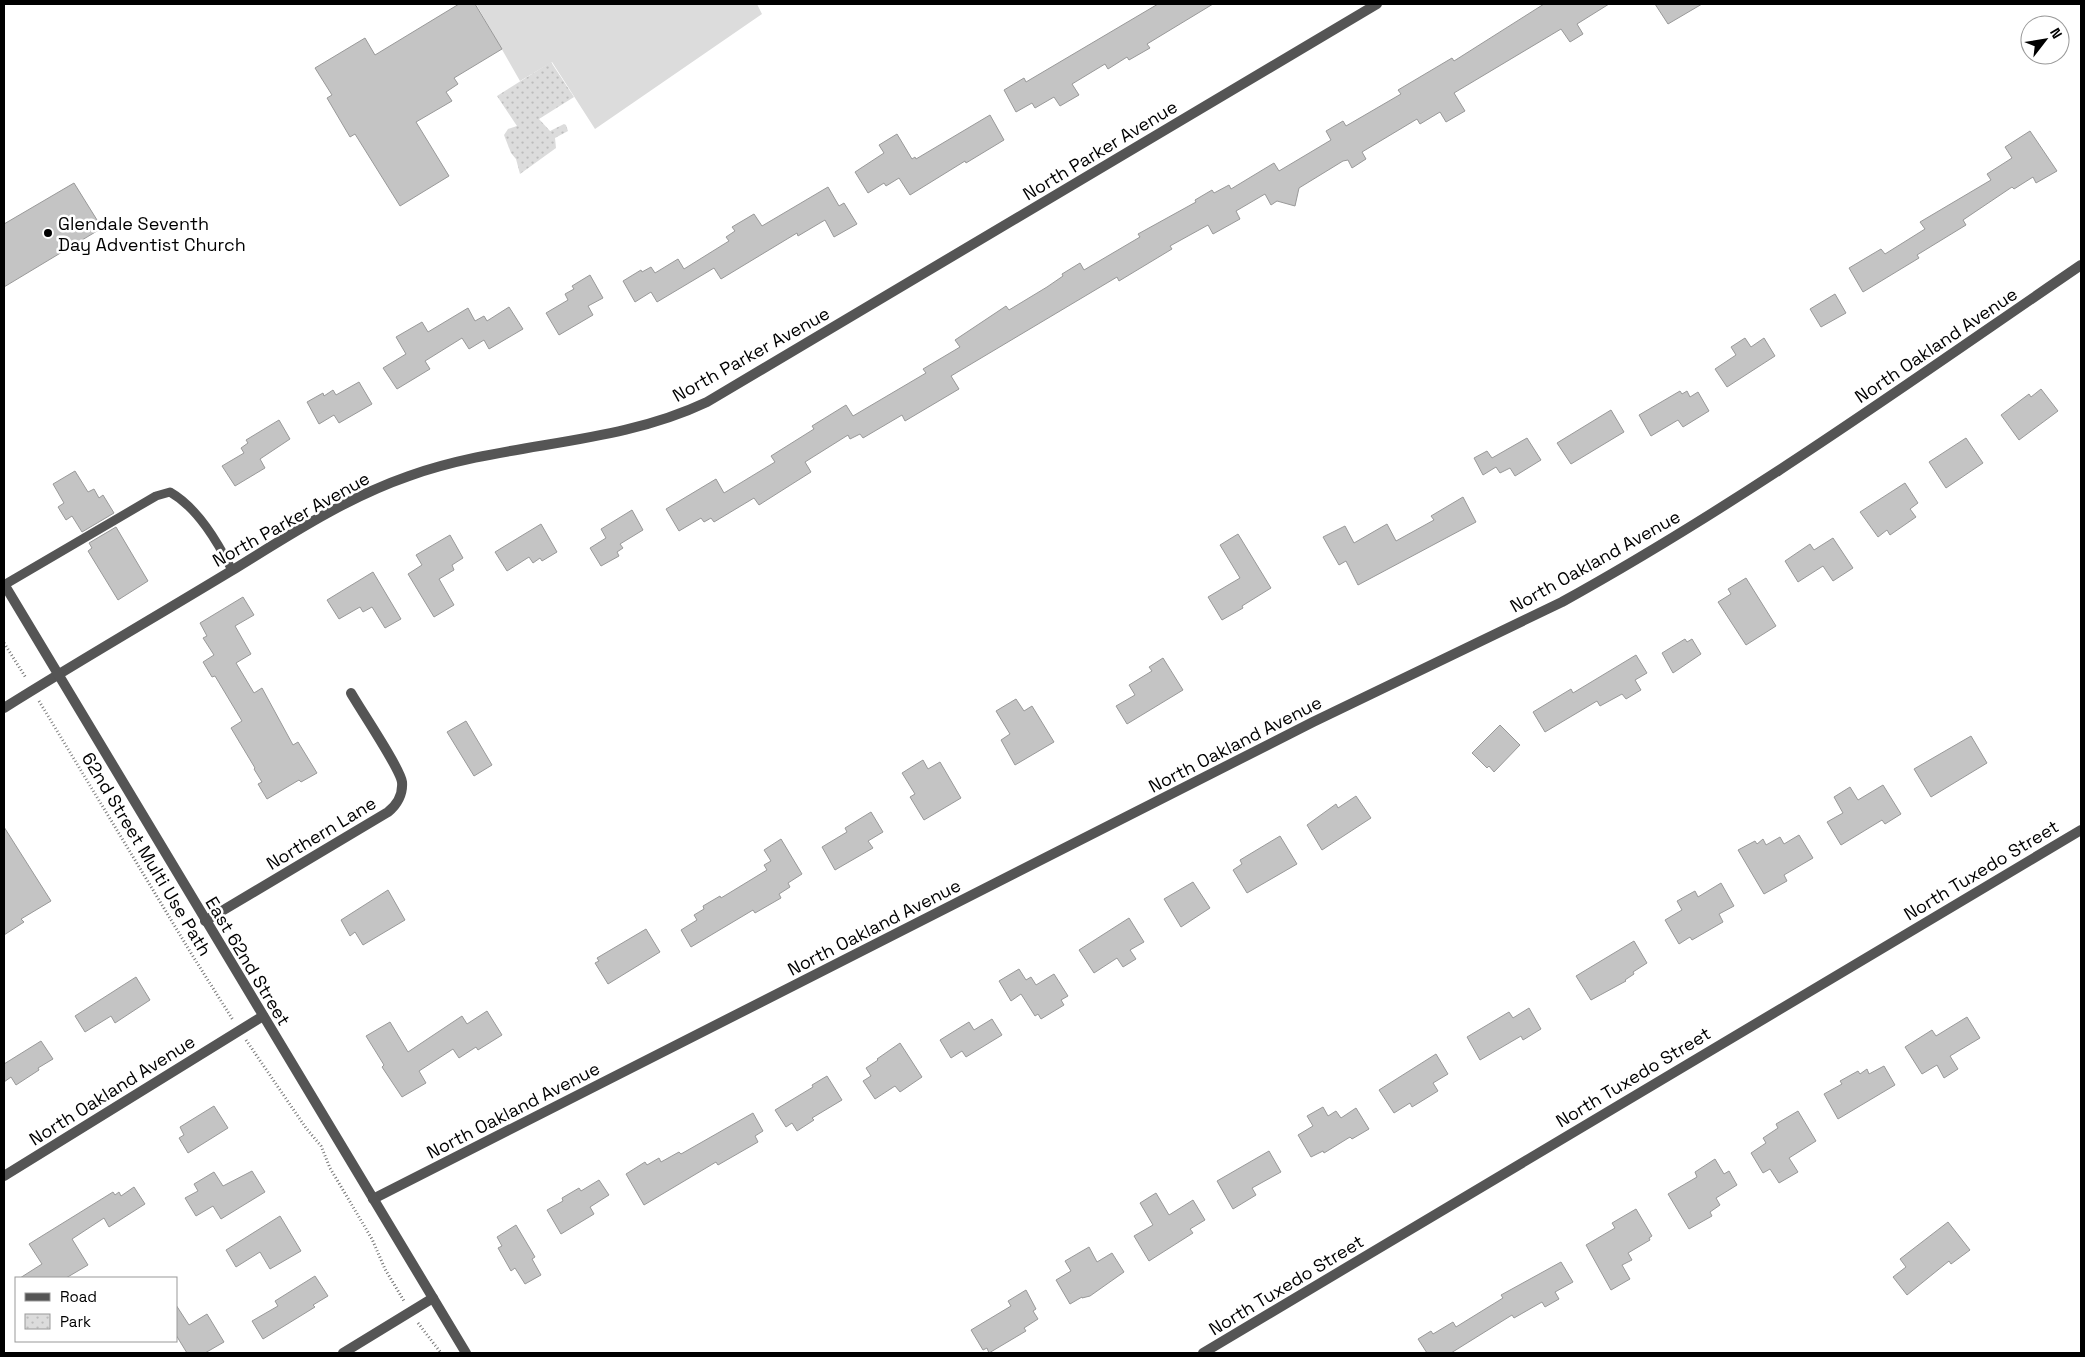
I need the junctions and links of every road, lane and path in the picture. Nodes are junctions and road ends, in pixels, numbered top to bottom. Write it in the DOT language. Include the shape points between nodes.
graph roads {
  1 [pos="1377,4"];
  2 [pos="2081,265"];
  3 [pos="232,570"];
  4 [pos="4,584"];
  5 [pos="4,643"];
  6 [pos="58,675"];
  7 [pos="28,682"];
  8 [pos="351,693"];
  9 [pos="39,700"];
  10 [pos="4,708"];
  11 [pos="2081,830"];
  12 [pos="205,921"];
  13 [pos="263,1016"];
  14 [pos="233,1021"];
  15 [pos="248,1043"];
  16 [pos="4,1176"];
  17 [pos="373,1199"];
  18 [pos="433,1298"];
  19 [pos="404,1300"];
  20 [pos="420,1325"];
  21 [pos="343,1353"];
  22 [pos="441,1353"];
  23 [pos="466,1353"];
  24 [pos="1203,1353"];
  1 -- 3 [label="street, North Parker Avenue" via="707,402 634,429 481,456 406,477 334,510"];
  2 -- 17 [label="street, North Oakland Avenue" via="1767,478 1562,602 1313,722"];
  3 -- 4 [label="lane" via="202,523 182,499 170,492 156,496"];
  3 -- 6 [label="street, North Parker Avenue"];
  4 -- 6 [label="street, East 62nd Street"];
  5 -- 7 [label="path"];
  6 -- 10 [label="street, North Parker Avenue"];
  6 -- 12 [label="street, East 62nd Street"];
  8 -- 12 [label="street, Northern Lane" via="400,776 401,796 397,803 388,812"];
  9 -- 14 [label="path, 62nd Street Multi Use Path"];
  11 -- 24 [label="street, North Tuxedo Street"];
  12 -- 13 [label="street, East 62nd Street"];
  13 -- 16 [label="street, North Oakland Avenue"];
  13 -- 17 [label="street, East 62nd Street"];
  15 -- 19 [label="path" via="321,1146 330,1168 372,1239 384,1269"];
  17 -- 18 [label="street, East 62nd Street"];
  18 -- 21 [label="street"];
  18 -- 23 [label="street, East 62nd Street"];
  20 -- 22 [label="path"];
}
